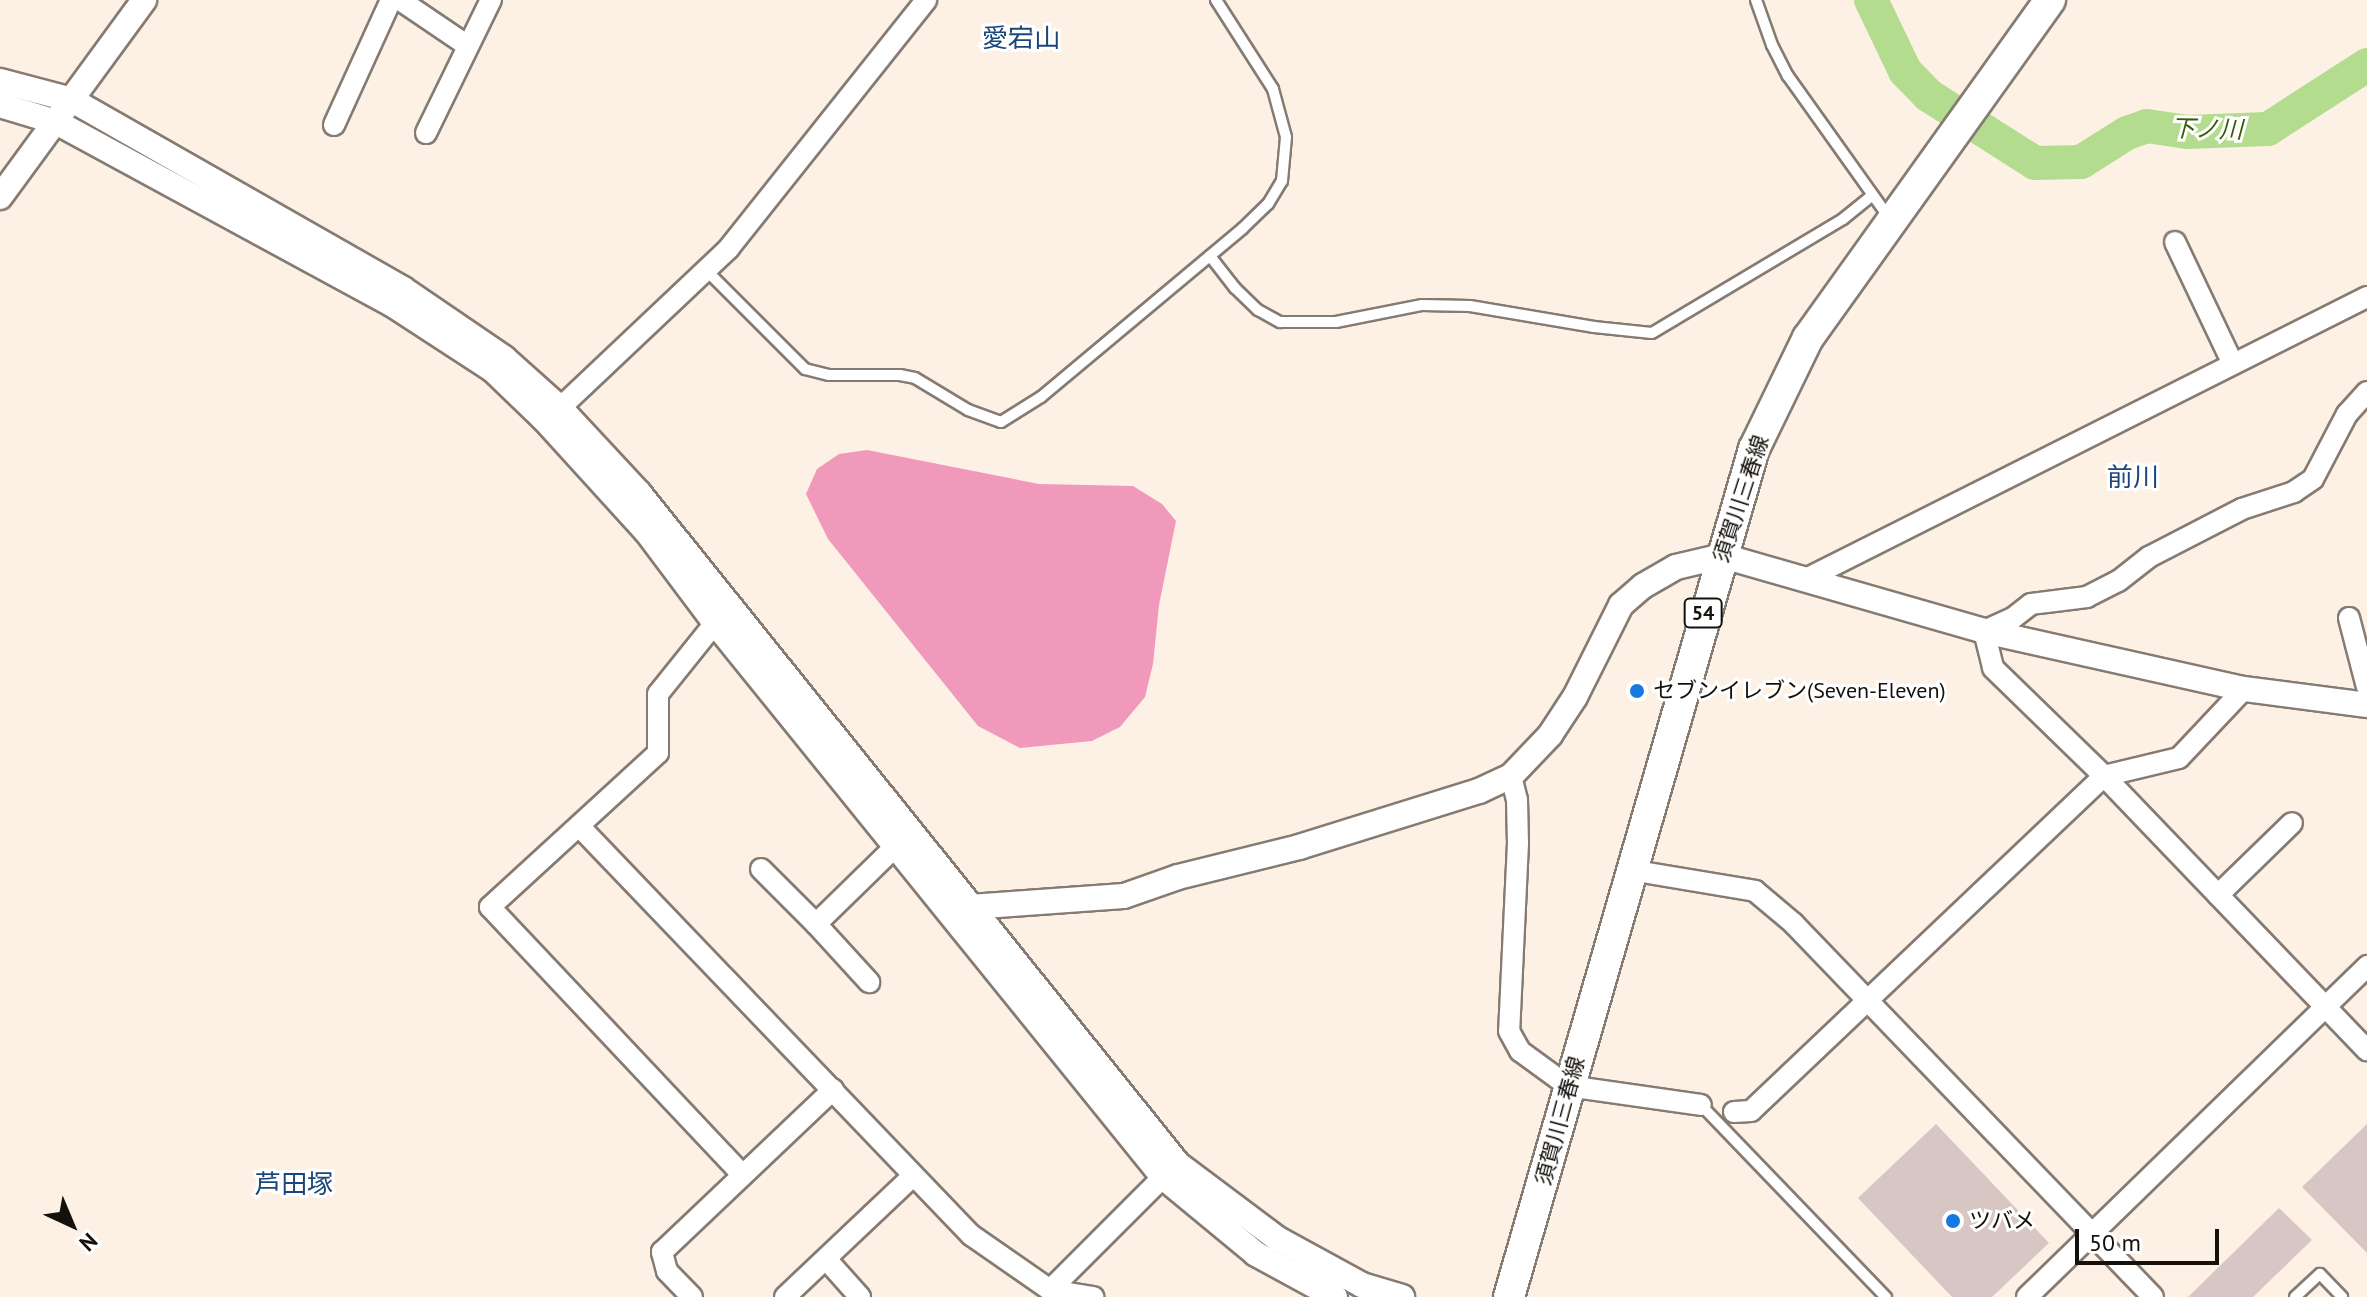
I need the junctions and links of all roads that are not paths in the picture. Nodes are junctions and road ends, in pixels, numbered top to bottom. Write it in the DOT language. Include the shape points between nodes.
graph roads {
  1 [pos="144,0"];
  2 [pos="391,0"];
  3 [pos="400,0"];
  4 [pos="491,0"];
  5 [pos="926,0"];
  6 [pos="1216,0"];
  7 [pos="1756,0"];
  8 [pos="2043,3"];
  9 [pos="468,46"];
  10 [pos="0,81"];
  11 [pos="72,100"];
  12 [pos="0,105"];
  13 [pos="56,122"];
  14 [pos="334,125"];
  15 [pos="426,133"];
  16 [pos="1873,195"];
  17 [pos="0,197"];
  18 [pos="1890,220"];
  19 [pos="2175,242"];
  20 [pos="1210,256"];
  21 [pos="707,271"];
  22 [pos="2367,297"];
  23 [pos="2233,364"];
  24 [pos="2367,392"];
  25 [pos="560,408"];
  26 [pos="1723,556"];
  27 [pos="1806,579"];
  28 [pos="2349,618"];
  29 [pos="715,623"];
  30 [pos="1984,631"];
  31 [pos="2367,687"];
  32 [pos="2244,689"];
  33 [pos="2367,705"];
  34 [pos="1511,776"];
  35 [pos="2104,776"];
  36 [pos="2292,823"];
  37 [pos="579,826"];
  38 [pos="896,846"];
  39 [pos="761,869"];
  40 [pos="1630,870"];
  41 [pos="2218,895"];
  42 [pos="961,911"];
  43 [pos="816,924"];
  44 [pos="2367,966"];
  45 [pos="869,982"];
  46 [pos="1866,1000"];
  47 [pos="2325,1007"];
  48 [pos="2367,1050"];
  49 [pos="1568,1086"];
  50 [pos="833,1090"];
  51 [pos="1701,1105"];
  52 [pos="1734,1112"];
  53 [pos="742,1174"];
  54 [pos="913,1176"];
  55 [pos="1163,1177"];
  56 [pos="2092,1235"];
  57 [pos="826,1259"];
  58 [pos="1050,1290"];
  59 [pos="692,1297"];
  60 [pos="785,1297"];
  61 [pos="860,1297"];
  62 [pos="1093,1297"];
  63 [pos="1335,1297"];
  64 [pos="1402,1297"];
  65 [pos="1509,1297"];
  66 [pos="1886,1297"];
  67 [pos="2027,1297"];
  68 [pos="2153,1297"];
  69 [pos="2295,1297"];
  70 [pos="2342,1297"];
  1 -- 11 [label="street"];
  2 -- 14 [label="street"];
  3 -- 9 [label="street"];
  4 -- 9 [label="street"];
  5 -- 21 [label="street"];
  6 -- 20 [label="lane" via="1267,77 1287,154 1282,181 1268,204"];
  7 -- 16 [label="lane" via="1788,76"];
  8 -- 18 [label="main road, 須賀川三春線 / 54"];
  9 -- 15 [label="street"];
  10 -- 11 [label="street"];
  11 -- 13 [label="street"];
  11 -- 25 [label="street" via="403,289 504,358"];
  12 -- 13 [label="street"];
  13 -- 17 [label="street"];
  13 -- 29 [label="street" via="393,305 493,370 646,531"];
  16 -- 18 [label="lane"];
  16 -- 20 [label="lane" via="1843,219 1652,333 1470,306 1422,305 1336,322 1280,322 1258,310"];
  18 -- 26 [label="main road, 須賀川三春線 / 54" via="1808,338 1775,403 1738,492"];
  19 -- 23 [label="street"];
  20 -- 21 [label="lane" via="1041,397 1001,422 968,410 915,378 829,375 805,369"];
  21 -- 25 [label="street"];
  22 -- 23 [label="street"];
  23 -- 27 [label="street"];
  24 -- 30 [label="street" via="2347,414 2313,479 2294,492 2229,516 2149,557 2087,597 2031,604"];
  25 -- 42 [label="street" via="639,493"];
  26 -- 27 [label="street"];
  26 -- 34 [label="street" via="1676,567 1621,605 1575,697 1534,755"];
  26 -- 40 [label="main road, 須賀川三春線 / 54"];
  27 -- 30 [label="street"];
  28 -- 31 [label="street"];
  29 -- 37 [label="street" via="658,694 658,753"];
  29 -- 38 [label="street"];
  30 -- 32 [label="street"];
  30 -- 35 [label="street" via="1993,668"];
  32 -- 33 [label="street"];
  32 -- 35 [label="street" via="2179,758"];
  34 -- 42 [label="street" via="1446,804 1124,896"];
  34 -- 49 [label="street" via="1518,843 1509,1031 1520,1051"];
  35 -- 41 [label="street"];
  35 -- 46 [label="street"];
  36 -- 41 [label="street"];
  37 -- 50 [label="street"];
  37 -- 53 [label="street" via="490,907"];
  38 -- 42 [label="street"];
  38 -- 43 [label="street"];
  39 -- 43 [label="street"];
  40 -- 46 [label="street" via="1755,891"];
  40 -- 49 [label="main road, 須賀川三春線 / 54"];
  41 -- 47 [label="street"];
  42 -- 55 [label="street"];
  42 -- 64 [label="street" via="1178,1164 1278,1239 1362,1285"];
  43 -- 45 [label="street"];
  44 -- 47 [label="street"];
  46 -- 52 [label="street" via="1751,1111"];
  46 -- 56 [label="street"];
  47 -- 48 [label="street"];
  47 -- 56 [label="street"];
  49 -- 51 [label="street"];
  49 -- 65 [label="main road, 須賀川三春線 / 54"];
  50 -- 53 [label="street"];
  50 -- 54 [label="street"];
  51 -- 66 [label="lane"];
  53 -- 59 [label="street" via="662,1252 667,1271"];
  54 -- 57 [label="street"];
  54 -- 58 [label="street" via="971,1235"];
  55 -- 58 [label="street"];
  55 -- 63 [label="street" via="1256,1254"];
  56 -- 67 [label="street"];
  56 -- 68 [label="street"];
  57 -- 60 [label="street"];
  57 -- 61 [label="street"];
  58 -- 62 [label="street"];
  69 -- 70 [label="lane" via="2320,1274"];
}
